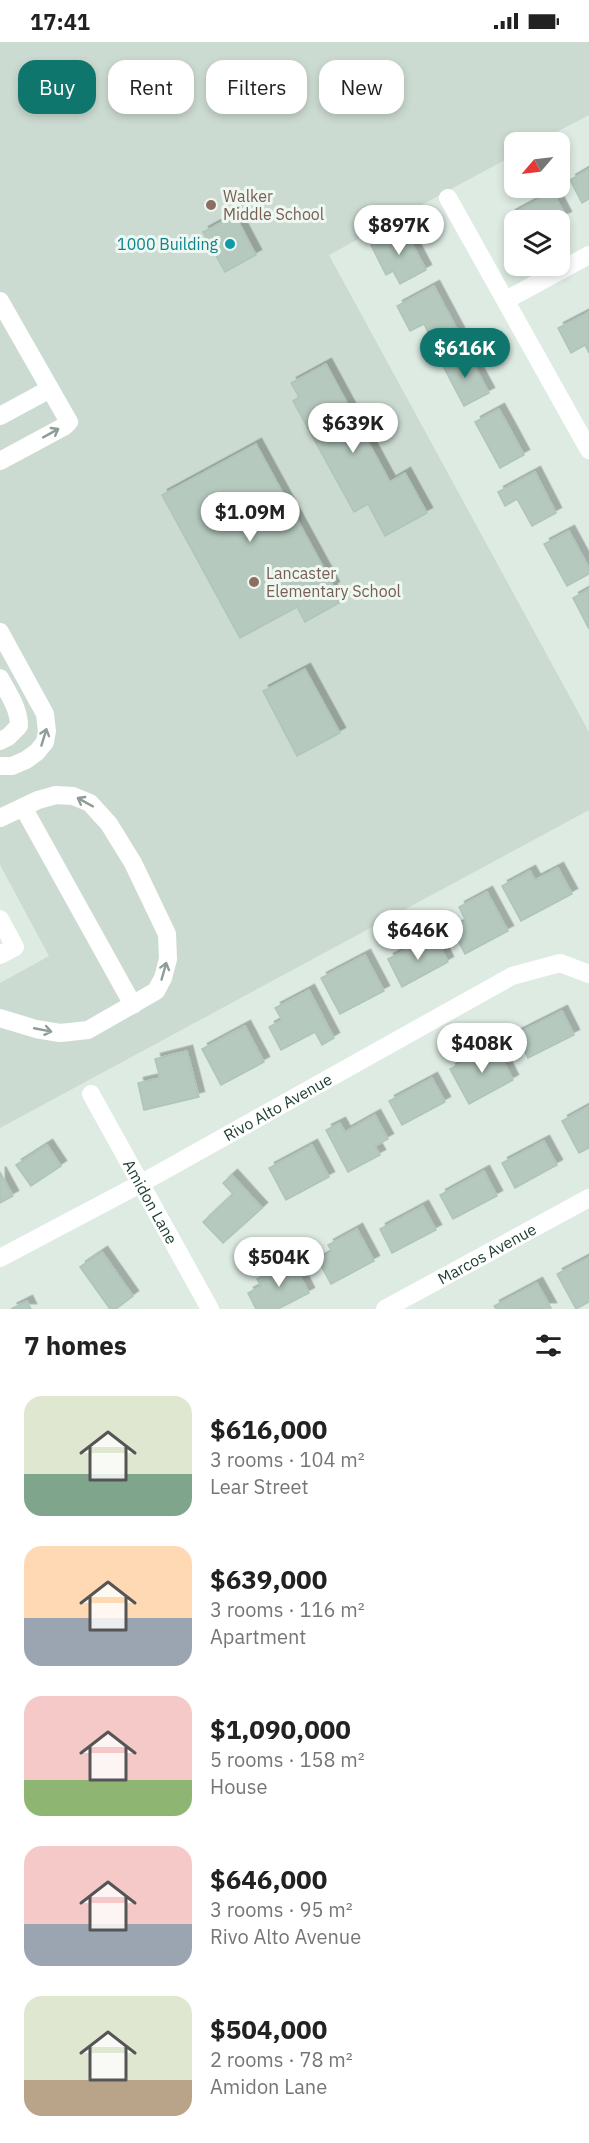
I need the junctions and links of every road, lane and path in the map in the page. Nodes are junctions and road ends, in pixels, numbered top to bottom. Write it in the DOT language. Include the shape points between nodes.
graph roads {
  1 [pos="448,198"];
  2 [pos="589,255"];
  3 [pos="506,300"];
  4 [pos="0,301"];
  5 [pos="50,389"];
  6 [pos="0,416"];
  7 [pos="589,450"];
  8 [pos="0,462"];
  9 [pos="0,632"];
  10 [pos="0,678"];
  11 [pos="0,741"];
  12 [pos="0,766"];
  13 [pos="23,807"];
  14 [pos="0,818"];
  15 [pos="0,920"];
  16 [pos="8,951"];
  17 [pos="589,974"];
  18 [pos="133,1005"];
  19 [pos="0,1018"];
  20 [pos="91,1094"];
  21 [pos="140,1184"];
  22 [pos="589,1198"];
  23 [pos="0,1258"];
  24 [pos="210,1309"];
  25 [pos="385,1309"];
  1 -- 3 [label="street"];
  2 -- 3 [label="street"];
  3 -- 7 [label="street"];
  4 -- 5 [label="street"];
  5 -- 6 [label="street"];
  8 -- 5 [label="street, one-way" via="69,422"];
  12 -- 9 [label="street, one-way" via="12,766 37,753 47,731 45,714"];
  10 -- 11 [label="street" via="19,717 19,726"];
  13 -- 14 [label="street"];
  13 -- 18 [label="street"];
  18 -- 13 [label="street, one-way" via="156,992 168,959 167,934 133,863 109,824 90,803 56,795"];
  15 -- 16 [label="street"];
  17 -- 21 [label="street, Rivo Alto Avenue" via="560,963 512,976"];
  19 -- 18 [label="street, one-way" via="60,1033 88,1030"];
  20 -- 21 [label="street, Amidon Lane"];
  21 -- 23 [label="street, Rivo Alto Avenue"];
  21 -- 24 [label="street, Amidon Lane"];
  22 -- 25 [label="street, Marcos Avenue"];
}
